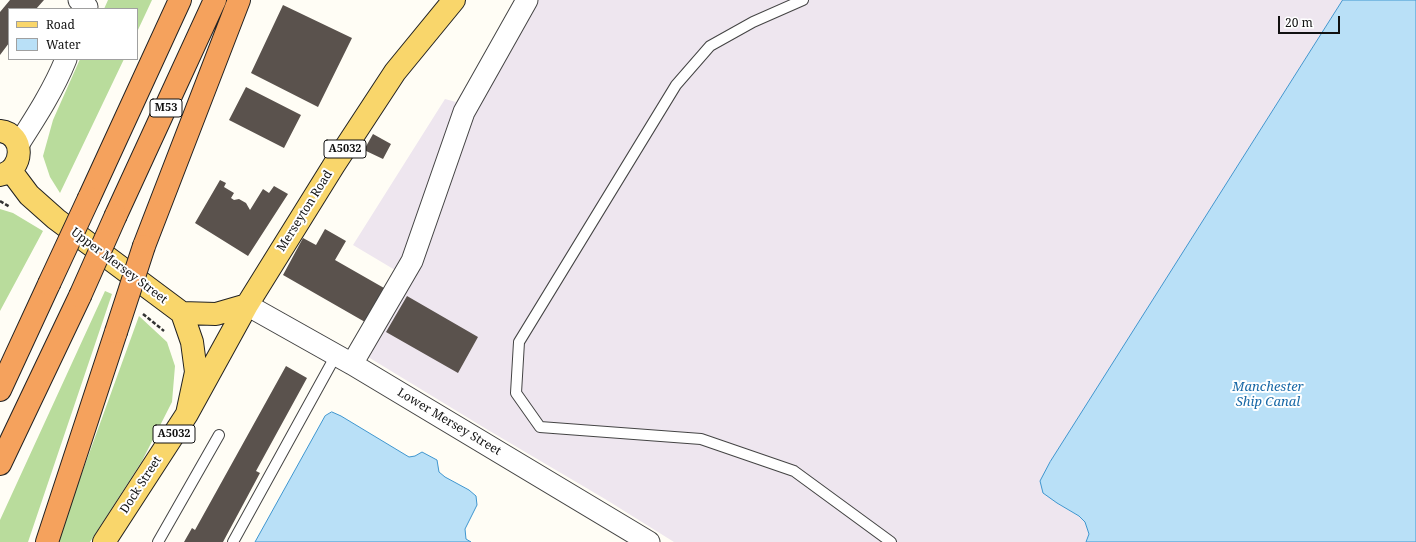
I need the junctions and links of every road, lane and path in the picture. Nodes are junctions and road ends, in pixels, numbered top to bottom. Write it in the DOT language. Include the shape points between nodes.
graph roads {
  1 [pos="180,0"];
  2 [pos="215,0"];
  3 [pos="238,0"];
  4 [pos="454,0"];
  5 [pos="527,0"];
  6 [pos="803,0"];
  7 [pos="66,60"];
  8 [pos="0,131"];
  9 [pos="18,144"];
  10 [pos="5,173"];
  11 [pos="49,284"];
  12 [pos="247,305"];
  13 [pos="182,313"];
  14 [pos="344,359"];
  15 [pos="0,362"];
  16 [pos="0,390"];
  17 [pos="187,414"];
  18 [pos="219,435"];
  19 [pos="0,464"];
  20 [pos="107,541"];
  21 [pos="644,541"];
  22 [pos="47,542"];
  23 [pos="158,542"];
  24 [pos="233,542"];
  25 [pos="891,542"];
  1 -- 11 [label="highway, M53, bridge"];
  2 -- 19 [label="highway, M53, bridge"];
  3 -- 22 [label="highway, bridge" via="144,246"];
  4 -- 12 [label="main road, Merseyton Road / A5032" via="395,72"];
  5 -- 14 [label="street" via="464,112 412,261"];
  6 -- 25 [label="lane" via="753,22 710,46 676,85 519,342 516,393 540,427 701,439 794,471"];
  7 -- 9 [label="street" via="35,119"];
  8 -- 9 [label="main road" via="9,134"];
  9 -- 10 [label="main road" via="20,152 16,166"];
  10 -- 13 [label="main road, Upper Mersey Street" via="56,219"];
  11 -- 15 [label="highway"];
  11 -- 16 [label="highway, M53"];
  12 -- 13 [label="main road" via="216,314"];
  12 -- 14 [label="street, Lower Mersey Street"];
  12 -- 17 [label="main road, Merseyton Road / A5032"];
  13 -- 17 [label="main road, Dock Street / A5032" via="192,342 196,372"];
  14 -- 21 [label="street, Lower Mersey Street"];
  14 -- 24 [label="lane"];
  17 -- 20 [label="main road, Dock Street / A5032"];
  18 -- 23 [label="lane"];
}
